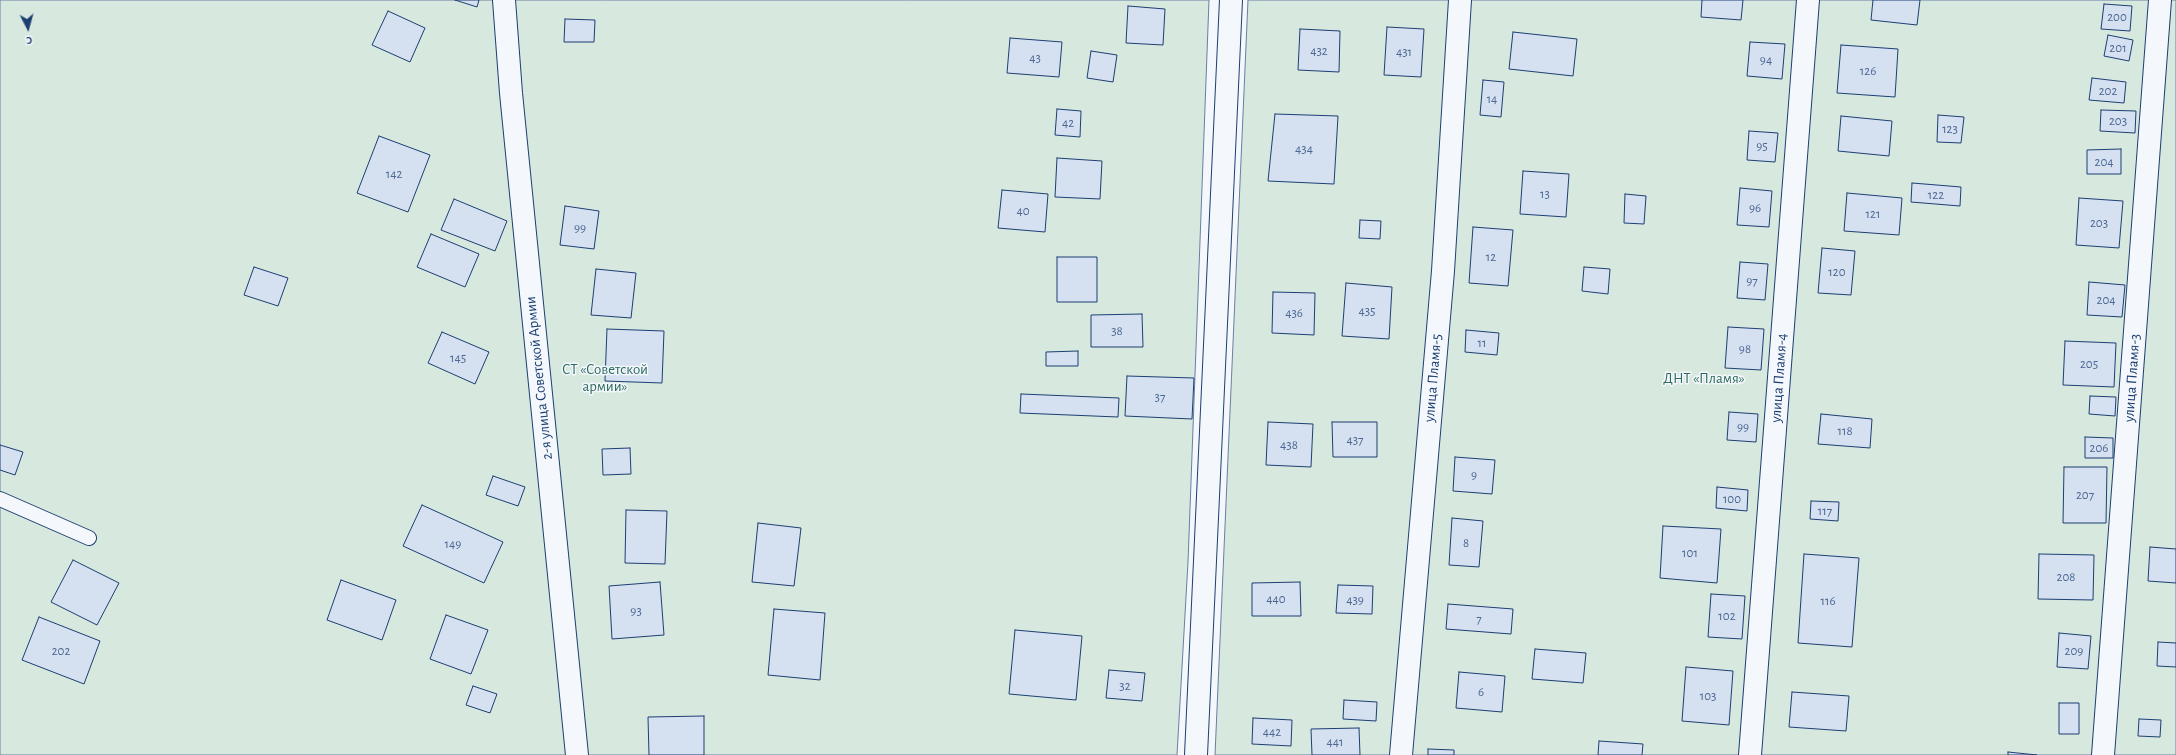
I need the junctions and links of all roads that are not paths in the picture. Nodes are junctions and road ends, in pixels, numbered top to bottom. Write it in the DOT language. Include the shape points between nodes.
graph roads {
  1 [pos="504,0"];
  2 [pos="1231,0"];
  3 [pos="1460,0"];
  4 [pos="1808,0"];
  5 [pos="2160,0"];
  6 [pos="0,500"];
  7 [pos="89,538"];
  8 [pos="577,755"];
  9 [pos="1196,755"];
  10 [pos="1401,755"];
  11 [pos="1750,755"];
  12 [pos="2103,755"];
  1 -- 8 [label="street, 2-я улица Советской Армии"];
  2 -- 9 [label="street"];
  3 -- 10 [label="street, улица Пламя-5" via="1442,279"];
  4 -- 11 [label="street, улица Пламя-4"];
  5 -- 12 [label="street, улица Пламя-3"];
  6 -- 7 [label="lane"];
}
